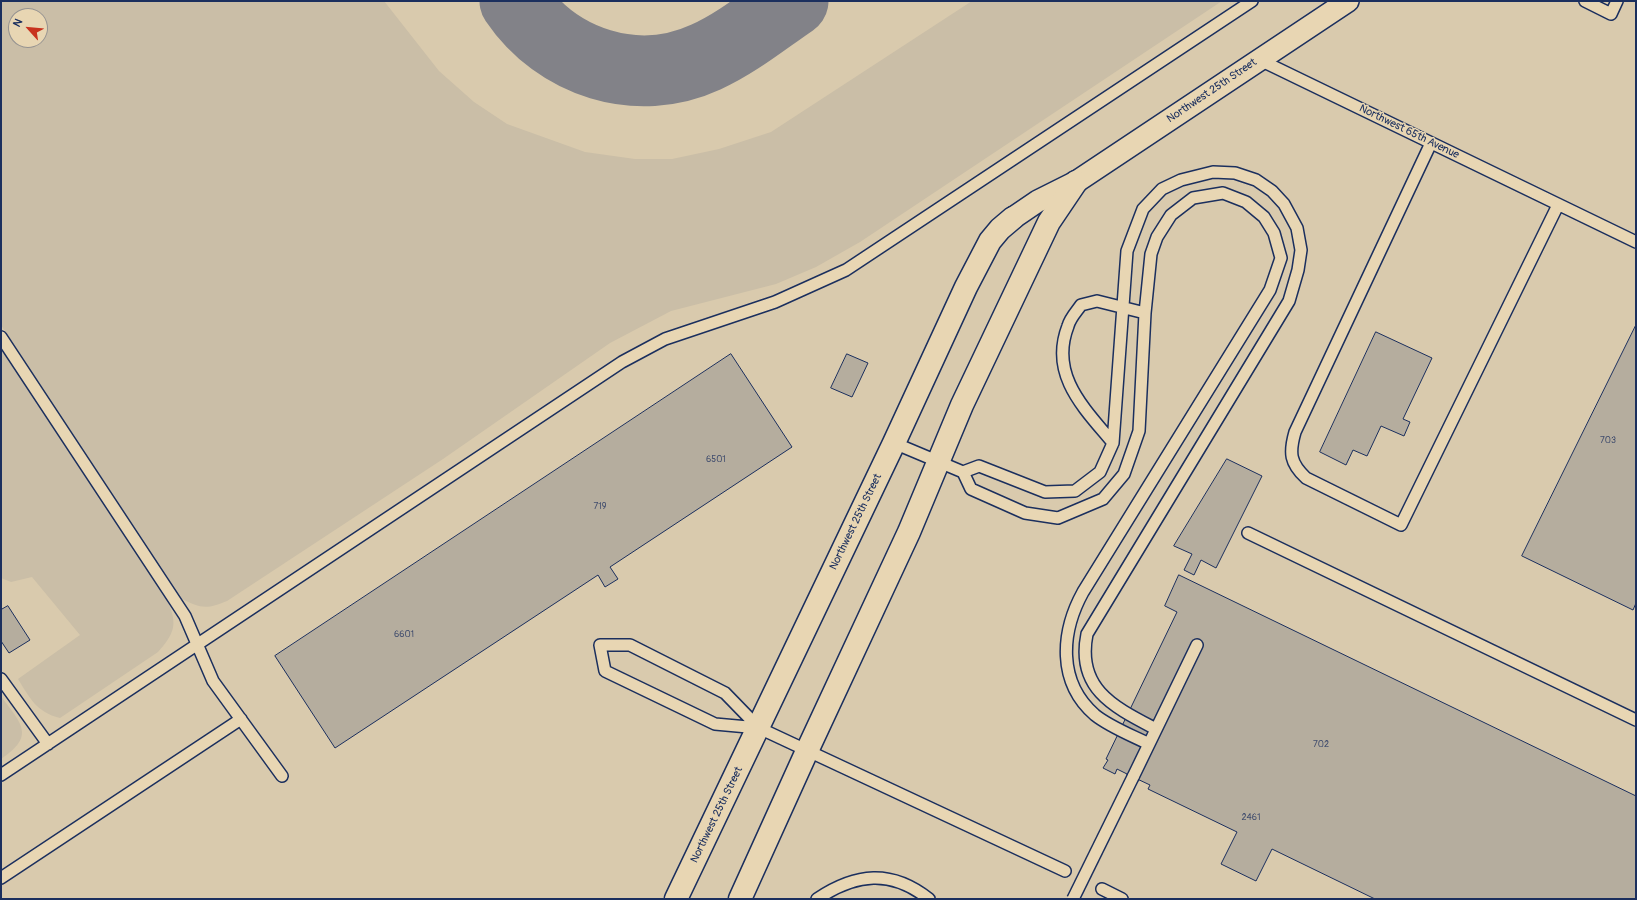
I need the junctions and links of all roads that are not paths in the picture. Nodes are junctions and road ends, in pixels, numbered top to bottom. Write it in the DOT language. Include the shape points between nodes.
graph roads {
  1 [pos="1252,1"];
  2 [pos="1348,1"];
  3 [pos="1585,1"];
  4 [pos="1617,1"];
  5 [pos="1260,60"];
  6 [pos="1431,143"];
  7 [pos="1076,182"];
  8 [pos="1558,205"];
  9 [pos="1013,218"];
  10 [pos="1636,242"];
  11 [pos="1122,307"];
  12 [pos="1145,313"];
  13 [pos="1,337"];
  14 [pos="894,443"];
  15 [pos="1113,443"];
  16 [pos="939,461"];
  17 [pos="963,472"];
  18 [pos="1248,533"];
  19 [pos="197,645"];
  20 [pos="1197,646"];
  21 [pos="1,679"];
  22 [pos="241,719"];
  23 [pos="1636,720"];
  24 [pos="759,728"];
  25 [pos="1156,729"];
  26 [pos="48,744"];
  27 [pos="1149,744"];
  28 [pos="807,751"];
  29 [pos="1,775"];
  30 [pos="282,776"];
  31 [pos="1065,871"];
  32 [pos="1,878"];
  33 [pos="1102,889"];
  34 [pos="676,899"];
  35 [pos="740,899"];
  36 [pos="817,899"];
  37 [pos="928,899"];
  38 [pos="1073,899"];
  39 [pos="1122,899"];
  1 -- 19 [label="lane" via="846,270 775,302 665,339 622,362"];
  2 -- 5 [label="street, Northwest 25th Street"];
  3 -- 4 [label="lane" via="1611,14"];
  5 -- 6 [label="lane, Northwest 65th Avenue"];
  5 -- 7 [label="street, Northwest 25th Street"];
  6 -- 8 [label="lane, Northwest 65th Avenue"];
  6 -- 8 [label="lane" via="1295,432 1291,446 1292,458 1297,469 1306,478 1402,525"];
  7 -- 9 [label="street, Northwest 25th Street" via="1038,200"];
  7 -- 16 [label="street, Northwest 25th Street" via="1049,222 962,405"];
  8 -- 10 [label="lane, Northwest 65th Avenue"];
  9 -- 14 [label="street, Northwest 25th Street" via="1000,228 983,253"];
  11 -- 12 [label="lane"];
  11 -- 15 [label="lane"];
  11 -- 15 [label="lane" via="1097,301 1081,304 1068,325 1063,350 1065,375 1078,400"];
  11 -- 25 [label="lane" via="1127,251 1143,209 1162,189 1181,180 1213,172 1236,173 1256,180 1272,190 1284,204 1297,228 1301,250 1289,301 1087,634 1084,648 1085,664 1092,681 1103,696 1128,714"];
  12 -- 17 [label="lane" via="1139,431 1124,474 1103,499 1058,518 1025,513 971,489"];
  12 -- 27 [label="lane" via="1151,254 1157,237 1171,215 1193,198 1223,193 1246,202 1264,217 1274,232 1281,258 1270,290 1083,592 1072,616 1066,639 1066,666 1070,678 1077,692 1095,715"];
  13 -- 19 [label="lane" via="185,616"];
  14 -- 16 [label="lane"];
  14 -- 24 [label="street, Northwest 25th Street"];
  15 -- 17 [label="lane" via="1100,472 1075,491 1045,492 979,466"];
  16 -- 17 [label="lane"];
  16 -- 28 [label="street, Northwest 25th Street" via="909,532"];
  18 -- 23 [label="lane"];
  19 -- 22 [label="lane" via="212,681"];
  19 -- 26 [label="lane"];
  20 -- 25 [label="lane"];
  21 -- 26 [label="lane"];
  22 -- 30 [label="lane"];
  22 -- 32 [label="lane"];
  24 -- 24 [label="lane" via="725,693 630,645 600,645 605,671 715,724"];
  24 -- 28 [label="lane"];
  24 -- 34 [label="street, Northwest 25th Street"];
  25 -- 27 [label="lane"];
  26 -- 29 [label="lane"];
  27 -- 38 [label="lane, bridge"];
  28 -- 31 [label="lane"];
  28 -- 35 [label="street, Northwest 25th Street"];
  33 -- 39 [label="lane"];
  36 -- 37 [label="lane" via="834,888 860,878 891,880 915,889"];
}
